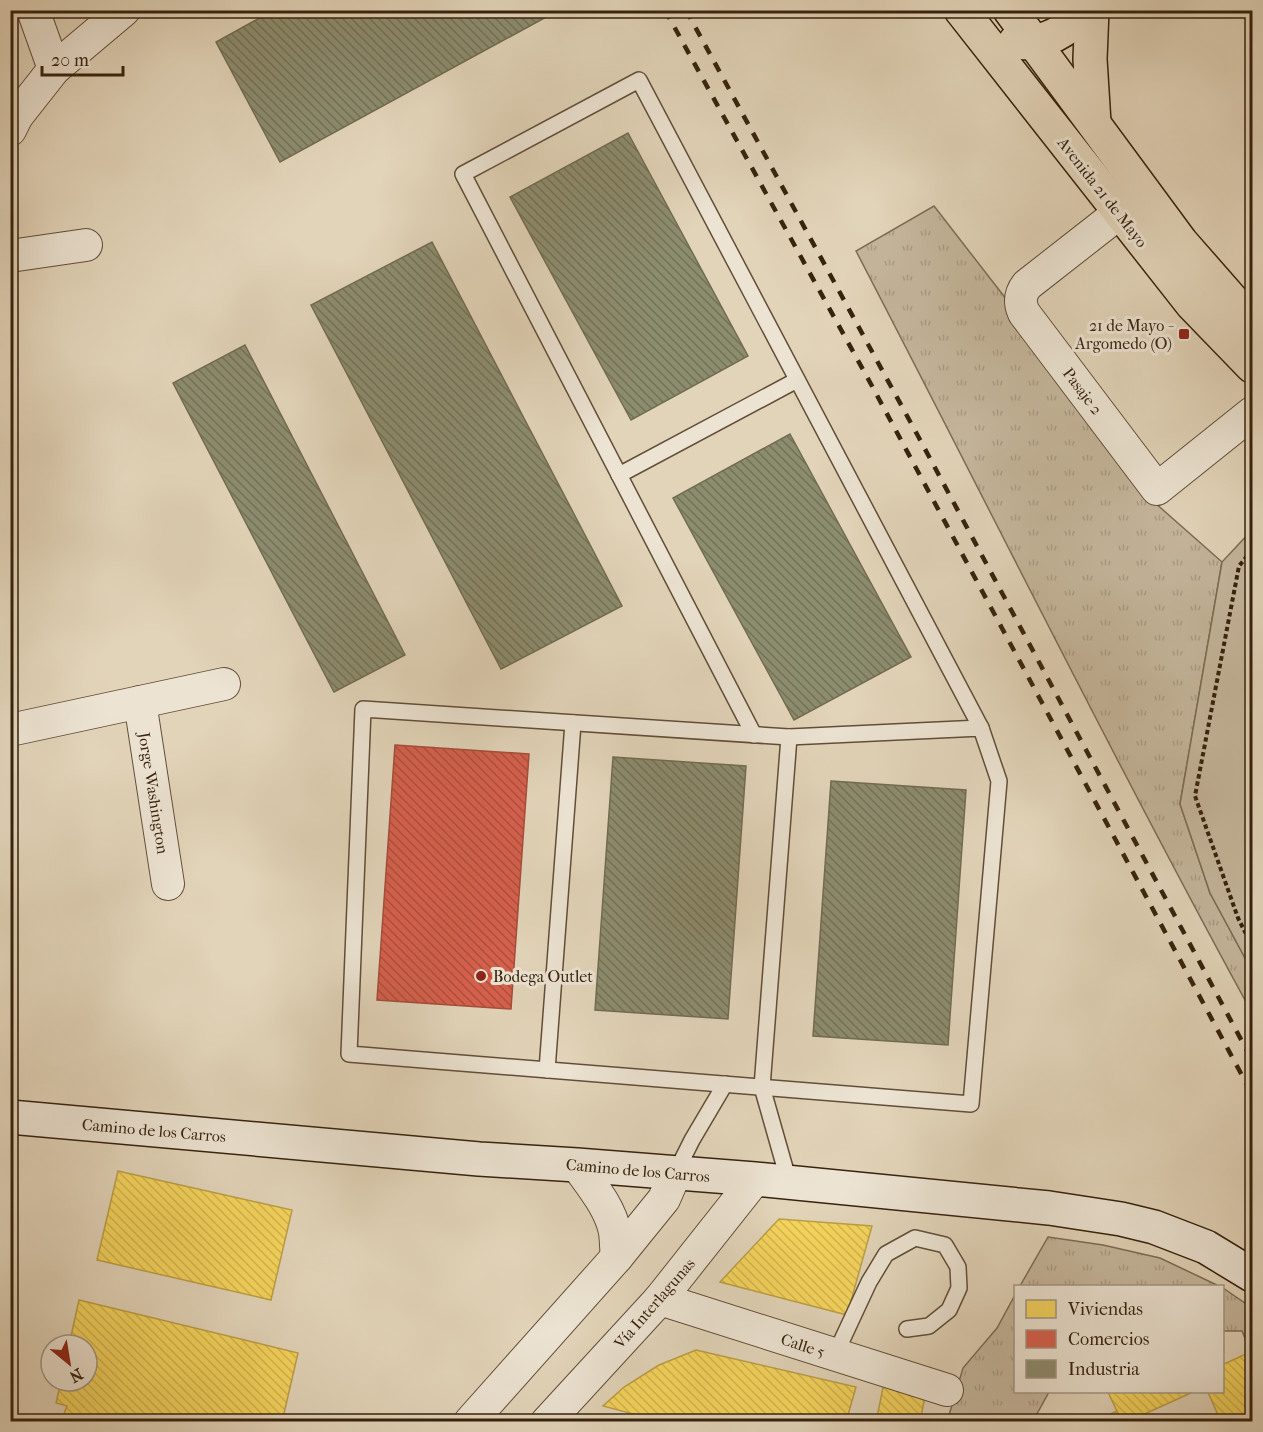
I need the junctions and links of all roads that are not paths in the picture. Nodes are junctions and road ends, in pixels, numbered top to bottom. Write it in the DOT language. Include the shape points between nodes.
graph roads {
  1 [pos="33,10"];
  2 [pos="124,10"];
  3 [pos="1010,10"];
  4 [pos="1090,10"];
  5 [pos="969,21"];
  6 [pos="1035,42"];
  7 [pos="54,69"];
  8 [pos="1094,125"];
  9 [pos="10,130"];
  10 [pos="1119,213"];
  11 [pos="86,245"];
  12 [pos="10,256"];
  13 [pos="1252,323"];
  14 [pos="1252,366"];
  15 [pos="797,380"];
  16 [pos="1252,413"];
  17 [pos="620,475"];
  18 [pos="224,684"];
  19 [pos="140,702"];
  20 [pos="573,723"];
  21 [pos="981,728"];
  22 [pos="10,730"];
  23 [pos="754,735"];
  24 [pos="789,737"];
  25 [pos="168,884"];
  26 [pos="547,1070"];
  27 [pos="725,1084"];
  28 [pos="762,1087"];
  29 [pos="10,1117"];
  30 [pos="577,1165"];
  31 [pos="675,1174"];
  32 [pos="755,1179"];
  33 [pos="789,1182"];
  34 [pos="617,1257"];
  35 [pos="1252,1275"];
  36 [pos="660,1299"];
  37 [pos="906,1329"];
  38 [pos="835,1355"];
  39 [pos="947,1390"];
  40 [pos="470,1422"];
  41 [pos="547,1422"];
  1 -- 7 [label="street"];
  2 -- 7 [label="street"];
  3 -- 6 [label="main road, Avenida 21 de Mayo"];
  4 -- 6 [label="main road" via="1063,31"];
  4 -- 8 [label="main road"];
  5 -- 6 [label="main road" via="1009,42"];
  5 -- 10 [label="main road, Avenida 21 de Mayo"];
  6 -- 8 [label="main road, Avenida 21 de Mayo"];
  7 -- 9 [label="street"];
  8 -- 13 [label="main road, Avenida 21 de Mayo" via="1181,242"];
  10 -- 14 [label="main road, Avenida 21 de Mayo" via="1192,304"];
  10 -- 16 [label="street, Pasaje 2" via="1028,285 1021,298 1024,313 1157,489"];
  11 -- 12 [label="street"];
  15 -- 17 [label="lane"];
  15 -- 17 [label="lane" via="639,80 484,163 464,174"];
  15 -- 21 [label="lane"];
  17 -- 23 [label="lane"];
  18 -- 19 [label="street"];
  19 -- 22 [label="street"];
  19 -- 25 [label="street, Jorge Washington"];
  20 -- 23 [label="lane"];
  20 -- 26 [label="lane"];
  20 -- 26 [label="lane" via="363,709 349,1054"];
  21 -- 24 [label="lane"];
  21 -- 28 [label="lane" via="999,781 971,1104"];
  23 -- 24 [label="lane"];
  24 -- 28 [label="lane"];
  26 -- 27 [label="lane"];
  27 -- 28 [label="lane"];
  27 -- 31 [label="lane"];
  28 -- 33 [label="lane"];
  29 -- 30 [label="main road, Camino de los Carros" via="479,1160"];
  30 -- 31 [label="main road, Camino de los Carros"];
  30 -- 34 [label="street" via="609,1216"];
  31 -- 32 [label="main road, Camino de los Carros"];
  31 -- 34 [label="street" via="664,1199"];
  32 -- 33 [label="main road, Camino de los Carros"];
  32 -- 36 [label="street, Vía Interlagunas"];
  33 -- 35 [label="main road, Camino de los Carros" via="1121,1219 1206,1247"];
  34 -- 40 [label="street"];
  36 -- 38 [label="street, Calle 5"];
  36 -- 41 [label="street, Vía Interlagunas"];
  37 -- 38 [label="lane" via="929,1326 948,1310 959,1288 958,1267 945,1245 915,1238 886,1254"];
  38 -- 39 [label="street, Calle 5"];
}
